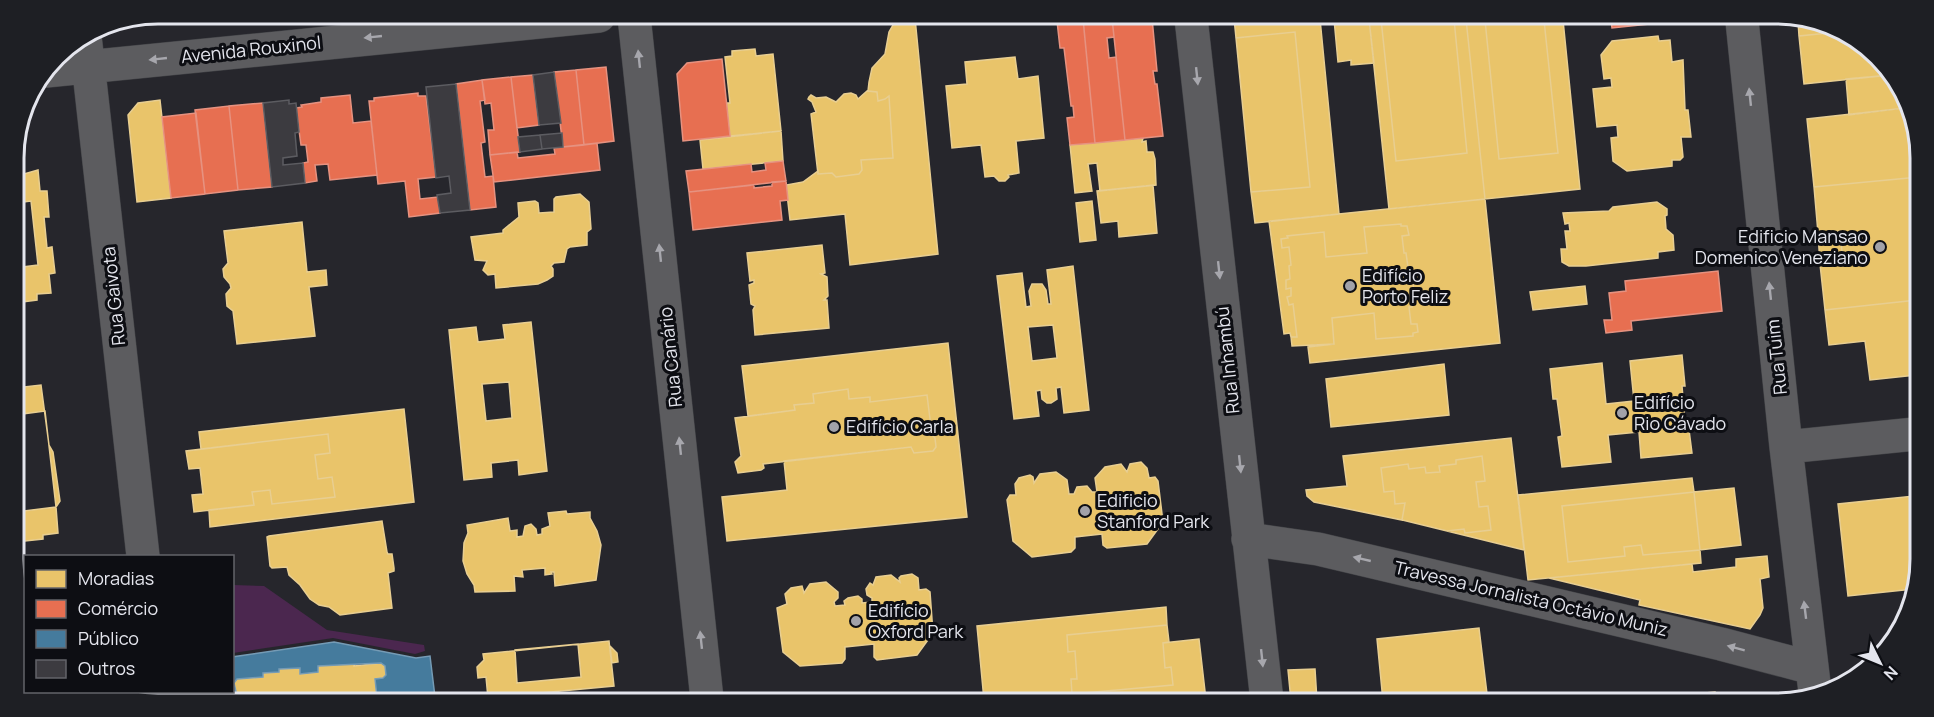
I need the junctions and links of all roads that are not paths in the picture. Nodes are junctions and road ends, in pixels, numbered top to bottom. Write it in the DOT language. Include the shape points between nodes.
graph roads {
  1 [pos="471,24"];
  2 [pos="635,24"];
  3 [pos="1192,24"];
  4 [pos="1742,24"];
  5 [pos="86,51"];
  6 [pos="64,62"];
  7 [pos="1910,435"];
  8 [pos="1786,447"];
  9 [pos="1248,538"];
  10 [pos="143,555"];
  11 [pos="1814,680"];
  12 [pos="706,693"];
  13 [pos="1266,693"];
  1 -- 5 [label="street, Avenida Rouxinol, one-way"];
  12 -- 2 [label="street, Rua Canário, one-way"];
  3 -- 9 [label="street, Rua Inhambú, one-way"];
  8 -- 4 [label="street, Rua Tuim, one-way"];
  5 -- 6 [label="street, Avenida Rouxinol"];
  5 -- 10 [label="street, Rua Gaivota"];
  7 -- 8 [label="street"];
  11 -- 8 [label="street, Rua Tuim, one-way"];
  11 -- 9 [label="street, Travessa Jornalista Octávio Muniz, one-way" via="1721,644 1318,549"];
  9 -- 13 [label="street, Rua Inhambú, one-way"];
}
